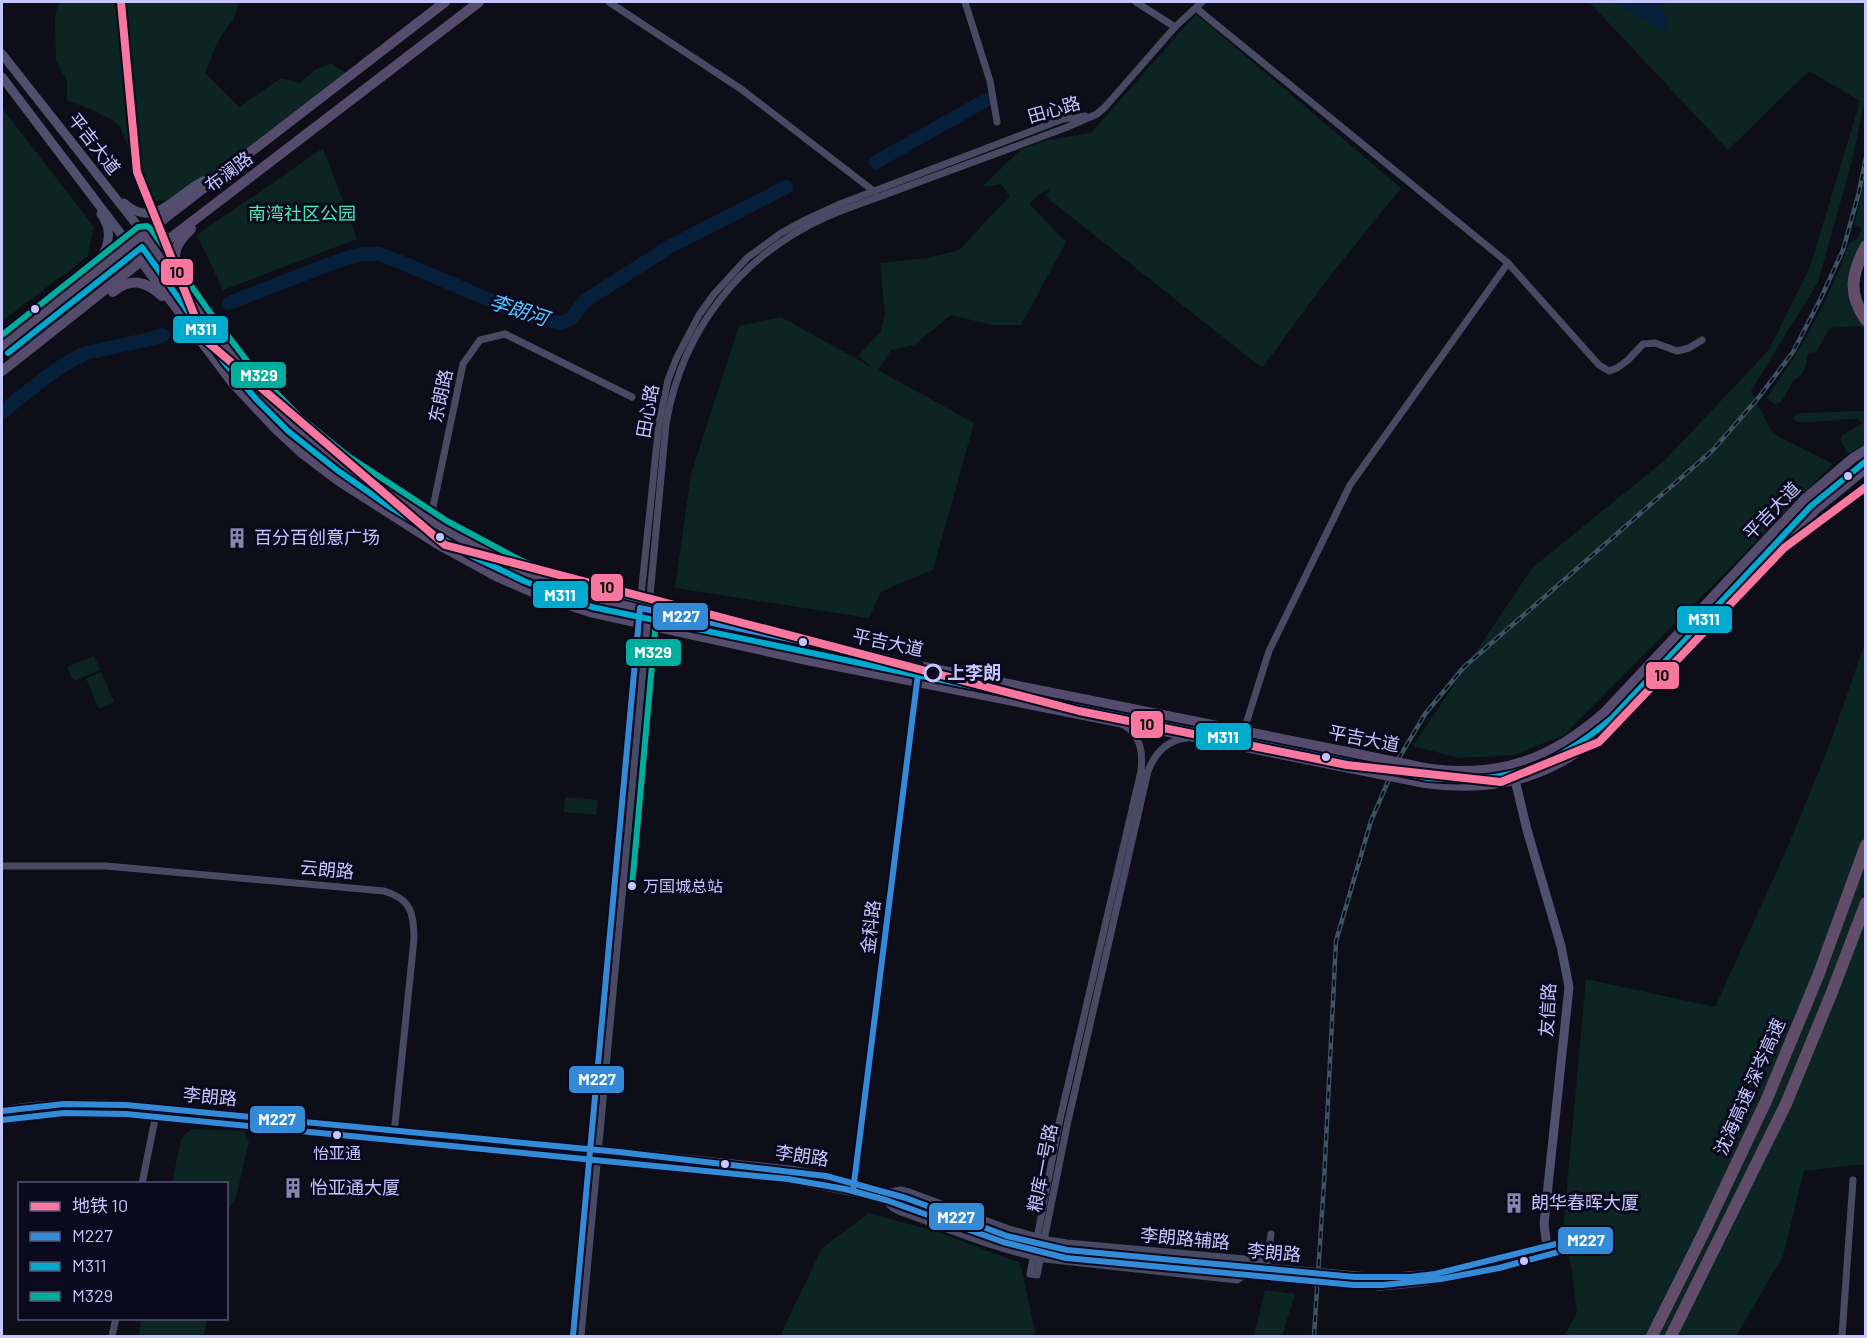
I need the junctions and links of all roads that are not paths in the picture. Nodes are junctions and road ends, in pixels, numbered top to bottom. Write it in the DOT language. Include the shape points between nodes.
graph roads {
  1 [pos="446,2"];
  2 [pos="479,2"];
  3 [pos="609,2"];
  4 [pos="965,2"];
  5 [pos="1136,2"];
  6 [pos="1202,2"];
  7 [pos="1196,8"];
  8 [pos="1175,27"];
  9 [pos="2,54"];
  10 [pos="2,77"];
  11 [pos="1097,114"];
  12 [pos="997,122"];
  13 [pos="218,177"];
  14 [pos="85,186"];
  15 [pos="106,186"];
  16 [pos="874,191"];
  17 [pos="881,197"];
  18 [pos="209,208"];
  19 [pos="144,234"];
  20 [pos="130,246"];
  21 [pos="1866,246"];
  22 [pos="155,250"];
  23 [pos="1866,260"];
  24 [pos="141,261"];
  25 [pos="1508,263"];
  26 [pos="76,289"];
  27 [pos="1866,308"];
  28 [pos="205,320"];
  29 [pos="1866,320"];
  30 [pos="188,322"];
  31 [pos="63,324"];
  32 [pos="1702,340"];
  33 [pos="2,346"];
  34 [pos="2,371"];
  35 [pos="632,397"];
  36 [pos="1866,450"];
  37 [pos="1866,468"];
  38 [pos="430,521"];
  39 [pos="644,608"];
  40 [pos="642,625"];
  41 [pos="919,666"];
  42 [pos="917,681"];
  43 [pos="1122,723"];
  44 [pos="1242,731"];
  45 [pos="1192,737"];
  46 [pos="1239,746"];
  47 [pos="1518,780"];
  48 [pos="1866,845"];
  49 [pos="2,866"];
  50 [pos="1866,903"];
  51 [pos="2,1111"];
  52 [pos="156,1112"];
  53 [pos="2,1120"];
  54 [pos="394,1135"];
  55 [pos="595,1154"];
  56 [pos="1853,1180"];
  57 [pos="142,1182"];
  58 [pos="854,1187"];
  59 [pos="886,1196"];
  60 [pos="1271,1234"];
  61 [pos="1041,1238"];
  62 [pos="1551,1246"];
  63 [pos="1037,1258"];
  64 [pos="1267,1261"];
  65 [pos="1380,1282"];
  66 [pos="116,1320"];
  67 [pos="112,1336"];
  68 [pos="573,1336"];
  69 [pos="581,1336"];
  70 [pos="1652,1336"];
  71 [pos="1671,1336"];
  72 [pos="1842,1336"];
  1 -- 13 [label="main road, 布澜路"];
  2 -- 18 [label="main road, 布澜路"];
  3 -- 16 [label="street" via="741,89"];
  4 -- 12 [label="street" via="990,81"];
  5 -- 8 [label="street"];
  6 -- 7 [label="street"];
  7 -- 8 [label="street"];
  7 -- 25 [label="street"];
  8 -- 11 [label="street"];
  9 -- 15 [label="street, 平吉大道"];
  10 -- 14 [label="street, 平吉大道"];
  11 -- 16 [label="street, 田心路" via="1063,119"];
  11 -- 17 [label="street, 田心路"];
  13 -- 15 [label="street" via="208,178 154,213 126,206"];
  13 -- 19 [label="main road, 布澜路"];
  14 -- 20 [label="street, 平吉大道"];
  14 -- 26 [label="street" via="105,220 108,244"];
  15 -- 19 [label="street, 平吉大道"];
  16 -- 17 [label="street"];
  16 -- 39 [label="street, 田心路" via="803,221 764,245 725,281 694,325 677,357 662,403"];
  17 -- 39 [label="street, 田心路" via="826,218 769,250 737,279 705,319 675,382 669,404"];
  18 -- 22 [label="main road, 布澜路"];
  18 -- 28 [label="main road" via="184,235 175,252 177,266 200,300"];
  19 -- 20 [label="main road, 布澜路"];
  19 -- 22 [label="main road, 平吉大道"];
  20 -- 24 [label="main road, 平吉大道"];
  20 -- 26 [label="main road, 布澜路"];
  21 -- 29 [label="highway" via="1853,283 1856,303"];
  22 -- 24 [label="main road, 布澜路"];
  22 -- 28 [label="main road, 平吉大道"];
  23 -- 27 [label="highway" via="1859,292"];
  24 -- 30 [label="main road, 平吉大道"];
  24 -- 31 [label="main road, 布澜路"];
  25 -- 32 [label="street" via="1599,365 1609,371 1628,360 1643,344 1665,345 1677,351"];
  25 -- 44 [label="street" via="1350,485 1269,651"];
  26 -- 33 [label="main road, 布澜路"];
  28 -- 38 [label="main road, 平吉大道" via="244,372 312,441"];
  30 -- 31 [label="main road" via="156,291 130,282 72,322"];
  30 -- 40 [label="main road, 平吉大道" via="253,405 302,453 339,481 498,577 539,595"];
  31 -- 34 [label="main road, 布澜路"];
  35 -- 38 [label="street, 东朗路" via="505,334 480,340 463,364"];
  36 -- 44 [label="main road, 平吉大道, bridge" via="1805,499 1605,712 1564,743 1522,763 1477,772 1453,772"];
  37 -- 47 [label="main road, 平吉大道" via="1815,510 1616,723 1572,756"];
  38 -- 39 [label="main road, 平吉大道" via="545,581 594,598"];
  39 -- 40 [label="street"];
  39 -- 41 [label="main road, 平吉大道"];
  40 -- 42 [label="main road, 平吉大道"];
  40 -- 55 [label="street"];
  41 -- 42 [label="street, 金科路"];
  41 -- 44 [label="main road, 平吉大道"];
  42 -- 43 [label="main road, 平吉大道"];
  42 -- 58 [label="street, 金科路"];
  43 -- 45 [label="main road, 平吉大道"];
  43 -- 61 [label="street, 粮库一号路" via="1139,741 1141,771 1060,1119"];
  44 -- 46 [label="street"];
  45 -- 46 [label="main road, 平吉大道"];
  45 -- 61 [label="street, 粮库一号路" via="1164,747 1148,771"];
  46 -- 47 [label="main road, 平吉大道, bridge" via="1452,787"];
  47 -- 62 [label="street, 友信路" via="1527,830 1569,987 1544,1224"];
  48 -- 70 [label="highway, 沈海高速 深岑高速" via="1766,1101"];
  49 -- 54 [label="street, 云朗路" via="150,870 395,894 412,912 414,932"];
  50 -- 71 [label="highway, 沈海高速 深岑高速" via="1785,1104"];
  51 -- 52 [label="street, 李朗路" via="73,1104 126,1106"];
  52 -- 53 [label="street, 李朗路" via="71,1112"];
  52 -- 54 [label="street, 李朗路"];
  52 -- 57 [label="street"];
  54 -- 55 [label="street, 李朗路"];
  55 -- 58 [label="street, 李朗路" via="789,1170 826,1176"];
  55 -- 68 [label="street"];
  55 -- 69 [label="street"];
  56 -- 72 [label="street"];
  58 -- 59 [label="street, 李朗路"];
  59 -- 61 [label="street, 李朗路辅路" via="901,1190 909,1192"];
  59 -- 63 [label="street, 李朗路辅路" via="893,1208 901,1212"];
  59 -- 65 [label="street, 李朗路, bridge" via="1007,1236 1067,1250"];
  60 -- 64 [label="street"];
  61 -- 63 [label="street, 粮库一号路"];
  61 -- 64 [label="street, 李朗路辅路"];
  62 -- 65 [label="street, 李朗路" via="1435,1274"];
  62 -- 65 [label="street, 李朗路" via="1584,1241 1486,1271 1437,1281"];
  63 -- 64 [label="street, 李朗路辅路" via="1237,1280"];
  66 -- 67 [label="street"];
}
